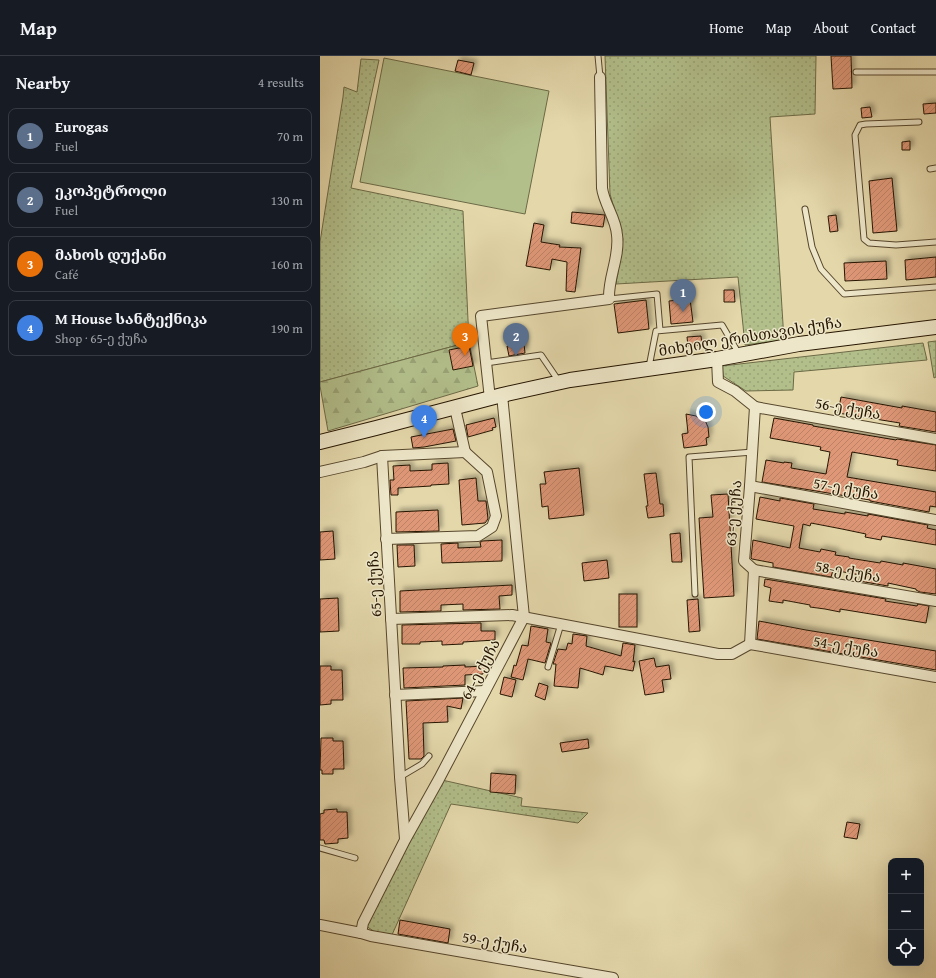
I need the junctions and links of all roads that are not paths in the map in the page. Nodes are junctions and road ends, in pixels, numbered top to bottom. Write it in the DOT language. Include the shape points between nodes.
graph roads {
  1 [pos="598,56"];
  2 [pos="856,72"];
  3 [pos="936,72"];
  4 [pos="600,77"];
  5 [pos="919,122"];
  6 [pos="936,168"];
  7 [pos="930,169"];
  8 [pos="805,209"];
  9 [pos="936,242"];
  10 [pos="936,286"];
  11 [pos="609,299"];
  12 [pos="936,328"];
  13 [pos="660,330"];
  14 [pos="739,355"];
  15 [pos="717,359"];
  16 [pos="486,362"];
  17 [pos="649,369"];
  18 [pos="565,382"];
  19 [pos="496,397"];
  20 [pos="755,407"];
  21 [pos="455,408"];
  22 [pos="936,439"];
  23 [pos="320,442"];
  24 [pos="465,452"];
  25 [pos="753,452"];
  26 [pos="382,456"];
  27 [pos="320,472"];
  28 [pos="750,486"];
  29 [pos="496,516"];
  30 [pos="514,516"];
  31 [pos="936,520"];
  32 [pos="386,539"];
  33 [pos="754,570"];
  34 [pos="695,594"];
  35 [pos="936,601"];
  36 [pos="524,617"];
  37 [pos="391,619"];
  38 [pos="561,624"];
  39 [pos="750,644"];
  40 [pos="548,667"];
  41 [pos="936,677"];
  42 [pos="485,691"];
  43 [pos="396,695"];
  44 [pos="429,756"];
  45 [pos="400,777"];
  46 [pos="405,840"];
  47 [pos="320,848"];
  48 [pos="355,858"];
  49 [pos="320,925"];
  50 [pos="361,933"];
  51 [pos="613,978"];
  1 -- 4 [label="lane"];
  2 -- 3 [label="lane"];
  4 -- 11 [label="street" via="602,193 615,225 618,242 608,289"];
  5 -- 9 [label="lane" via="860,125 855,135 864,239 869,243"];
  6 -- 7 [label="lane"];
  8 -- 10 [label="lane" via="812,247 821,269 844,294"];
  11 -- 13 [label="lane" via="657,294"];
  11 -- 16 [label="street" via="481,316"];
  12 -- 14 [label="main road, მიხეილ ერისთავის ქუჩა" via="799,344"];
  13 -- 14 [label="lane" via="722,325"];
  13 -- 17 [label="lane" via="656,331"];
  14 -- 15 [label="main road, მიხეილ ერისთავის ქუჩა"];
  15 -- 17 [label="main road, მიხეილ ერისთავის ქუჩა"];
  15 -- 20 [label="street" via="718,382 735,391"];
  16 -- 18 [label="lane" via="541,355"];
  16 -- 19 [label="street"];
  17 -- 18 [label="main road, მიხეილ ერისთავის ქუჩა"];
  18 -- 19 [label="main road, მიხეილ ერისთავის ქუჩა"];
  19 -- 21 [label="main road, მიხეილ ერისთავის ქუჩა"];
  19 -- 30 [label="street"];
  20 -- 22 [label="street, 56-ე ქუჩა"];
  20 -- 25 [label="street, 63-ე ქუჩა"];
  21 -- 23 [label="main road, მიხეილ ერისთავის ქუჩა"];
  21 -- 24 [label="street"];
  24 -- 26 [label="street"];
  24 -- 29 [label="street" via="487,472"];
  25 -- 28 [label="street, 63-ე ქუჩა"];
  25 -- 34 [label="lane" via="690,458"];
  26 -- 27 [label="street"];
  26 -- 32 [label="street, 65-ე ქუჩა"];
  28 -- 31 [label="street, 57-ე ქუჩა"];
  28 -- 33 [label="street, 63-ე ქუჩა" via="744,561"];
  29 -- 30 [label="street"];
  29 -- 32 [label="street" via="492,527 478,536"];
  30 -- 36 [label="street"];
  32 -- 37 [label="street, 65-ე ქუჩა"];
  33 -- 35 [label="street, 58-ე ქუჩა"];
  33 -- 39 [label="street"];
  36 -- 37 [label="street" via="512,615"];
  36 -- 38 [label="street"];
  36 -- 42 [label="street, 64-ე ქუჩა"];
  37 -- 43 [label="street, 65-ე ქუჩა"];
  38 -- 39 [label="street" via="718,654 732,654"];
  38 -- 40 [label="lane"];
  39 -- 41 [label="street, 54-ე ქუჩა"];
  42 -- 43 [label="street"];
  42 -- 46 [label="street, 64-ე ქუჩა"];
  43 -- 45 [label="street, 65-ე ქუჩა"];
  44 -- 45 [label="lane" via="422,764"];
  45 -- 46 [label="street, 65-ე ქუჩა"];
  46 -- 50 [label="street, 64-ე ქუჩა" via="363,922"];
  47 -- 48 [label="lane"];
  49 -- 50 [label="street, 59-ე ქუჩა"];
  50 -- 51 [label="street, 59-ე ქუჩა"];
}
